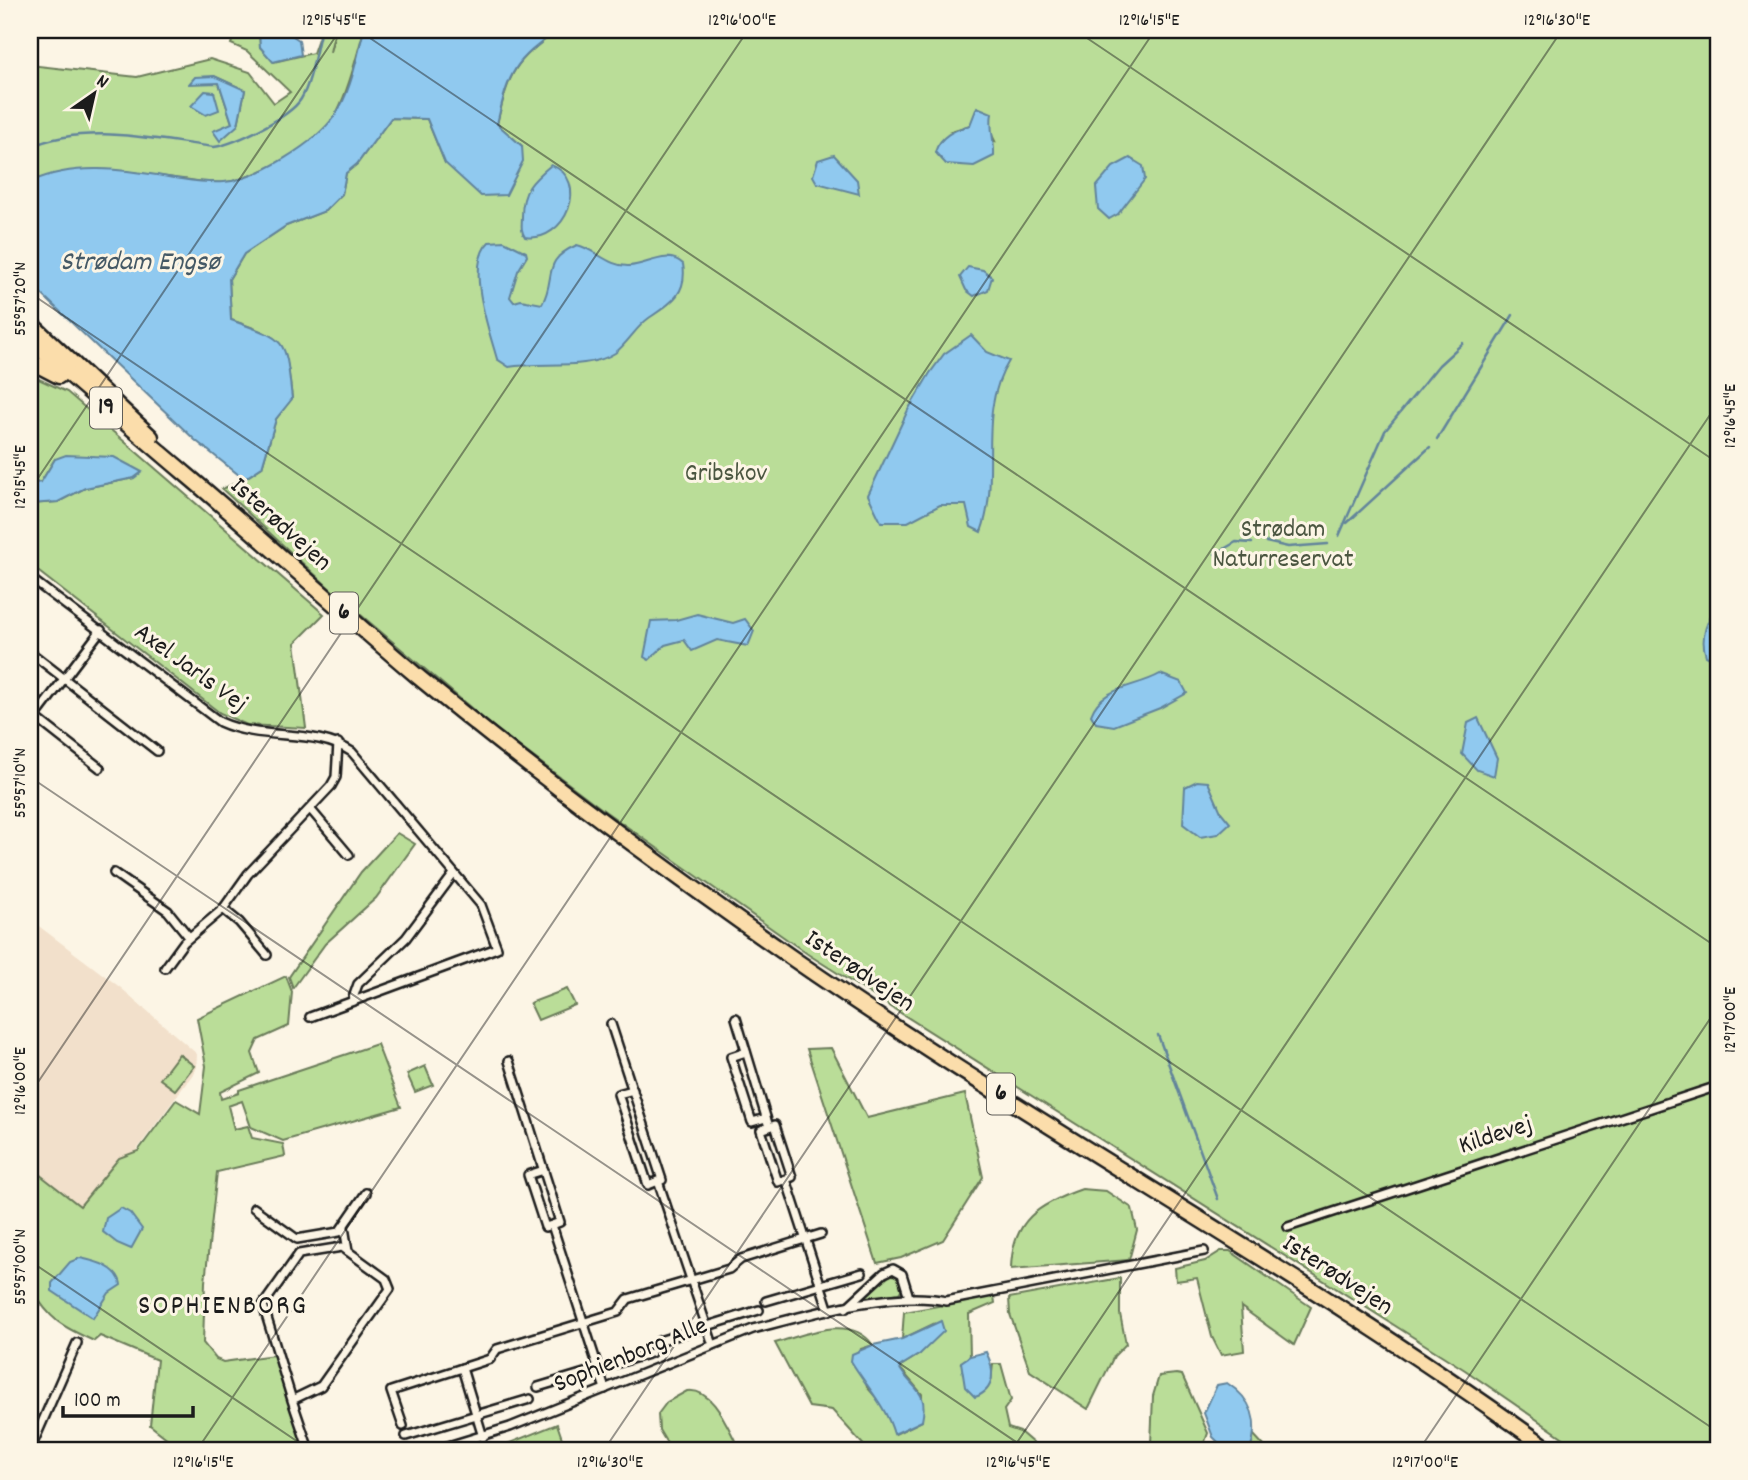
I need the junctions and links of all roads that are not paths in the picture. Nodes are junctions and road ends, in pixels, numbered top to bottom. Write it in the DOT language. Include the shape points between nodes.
graph roads {
  1 [pos="209,30"];
  2 [pos="234,33"];
  3 [pos="30,323"];
  4 [pos="30,340"];
  5 [pos="30,360"];
  6 [pos="137,436"];
  7 [pos="185,473"];
  8 [pos="30,578"];
  9 [pos="101,630"];
  10 [pos="30,652"];
  11 [pos="64,678"];
  12 [pos="32,715"];
  13 [pos="338,743"];
  14 [pos="157,751"];
  15 [pos="100,768"];
  16 [pos="311,810"];
  17 [pos="349,855"];
  18 [pos="114,873"];
  19 [pos="453,875"];
  20 [pos="223,909"];
  21 [pos="189,937"];
  22 [pos="267,955"];
  23 [pos="165,968"];
  24 [pos="352,1001"];
  25 [pos="310,1017"];
  26 [pos="736,1018"];
  27 [pos="611,1024"];
  28 [pos="746,1052"];
  29 [pos="509,1061"];
  30 [pos="1718,1086"];
  31 [pos="633,1090"];
  32 [pos="766,1118"];
  33 [pos="769,1127"];
  34 [pos="544,1170"];
  35 [pos="786,1179"];
  36 [pos="658,1181"];
  37 [pos="366,1193"];
  38 [pos="254,1208"];
  39 [pos="552,1225"];
  40 [pos="344,1226"];
  41 [pos="1288,1227"];
  42 [pos="821,1234"];
  43 [pos="291,1236"];
  44 [pos="807,1239"];
  45 [pos="348,1251"];
  46 [pos="1204,1251"];
  47 [pos="295,1259"];
  48 [pos="862,1273"];
  49 [pos="691,1280"];
  50 [pos="822,1285"];
  51 [pos="909,1297"];
  52 [pos="766,1301"];
  53 [pos="845,1308"];
  54 [pos="759,1310"];
  55 [pos="829,1311"];
  56 [pos="583,1322"];
  57 [pos="706,1326"];
  58 [pos="659,1341"];
  59 [pos="77,1343"];
  60 [pos="713,1345"];
  61 [pos="651,1353"];
  62 [pos="461,1368"];
  63 [pos="598,1368"];
  64 [pos="538,1387"];
  65 [pos="605,1389"];
  66 [pos="530,1399"];
  67 [pos="292,1400"];
  68 [pos="476,1415"];
  69 [pos="403,1426"];
  70 [pos="406,1436"];
  71 [pos="484,1437"];
  72 [pos="30,1450"];
  73 [pos="309,1450"];
  74 [pos="435,1450"];
  75 [pos="1550,1450"];
  1 -- 2 [label="street"];
  3 -- 7 [label="highway, Isterødvejen / 6" via="123,408"];
  4 -- 6 [label="highway, Isterødvejen / 19"];
  5 -- 6 [label="highway" via="53,371"];
  6 -- 7 [label="highway, Isterødvejen / 19"];
  7 -- 75 [label="highway, Isterødvejen / 6" via="427,684 687,883 945,1059 1354,1315"];
  8 -- 9 [label="street, Axel Jarls Vej"];
  9 -- 11 [label="street"];
  9 -- 13 [label="street, Axel Jarls Vej" via="220,722 243,732"];
  10 -- 11 [label="street"];
  11 -- 12 [label="street"];
  11 -- 14 [label="street"];
  12 -- 15 [label="street"];
  13 -- 16 [label="street" via="336,776"];
  13 -- 19 [label="street" via="352,752"];
  16 -- 17 [label="street"];
  16 -- 20 [label="street" via="248,874"];
  18 -- 21 [label="street" via="168,911"];
  19 -- 24 [label="street" via="405,938 358,984"];
  19 -- 24 [label="street" via="481,905 497,948"];
  20 -- 21 [label="street"];
  20 -- 22 [label="street"];
  21 -- 23 [label="street"];
  24 -- 25 [label="street"];
  26 -- 28 [label="street"];
  27 -- 31 [label="street"];
  28 -- 32 [label="street"];
  28 -- 32 [label="street" via="732,1057 752,1122"];
  29 -- 34 [label="street"];
  30 -- 41 [label="street, Kildevej"];
  31 -- 36 [label="street" via="662,1180"];
  31 -- 36 [label="street" via="618,1094 648,1185"];
  32 -- 33 [label="street"];
  33 -- 35 [label="street" via="775,1125 792,1177"];
  33 -- 35 [label="street" via="761,1130 778,1182"];
  34 -- 39 [label="street" via="560,1222"];
  34 -- 39 [label="street" via="528,1175 545,1227"];
  35 -- 44 [label="street"];
  36 -- 49 [label="street"];
  37 -- 40 [label="street"];
  38 -- 43 [label="street"];
  39 -- 56 [label="street"];
  40 -- 43 [label="street" via="340,1232"];
  40 -- 45 [label="street"];
  42 -- 44 [label="street"];
  43 -- 47 [label="street"];
  44 -- 49 [label="street"];
  44 -- 50 [label="street"];
  45 -- 47 [label="street" via="342,1247 299,1254"];
  45 -- 67 [label="street" via="386,1279 390,1289 321,1385"];
  46 -- 51 [label="street, Sophienborg Alle" via="946,1301"];
  47 -- 67 [label="street" via="263,1305"];
  48 -- 50 [label="street"];
  49 -- 56 [label="street" via="628,1299 618,1312"];
  49 -- 57 [label="street"];
  50 -- 52 [label="street"];
  50 -- 55 [label="street"];
  51 -- 53 [label="street, Sophienborg Alle"];
  51 -- 53 [label="street" via="902,1274 893,1269"];
  53 -- 55 [label="street, Sophienborg Alle"];
  54 -- 57 [label="street"];
  55 -- 60 [label="street, Sophienborg Alle" via="753,1329"];
  56 -- 62 [label="street" via="497,1349 490,1359"];
  56 -- 63 [label="street"];
  57 -- 58 [label="street"];
  57 -- 60 [label="street"];
  59 -- 72 [label="street"];
  60 -- 65 [label="street, Sophienborg Alle"];
  61 -- 63 [label="street"];
  62 -- 68 [label="street"];
  62 -- 69 [label="street" via="391,1391"];
  63 -- 64 [label="street"];
  63 -- 65 [label="street"];
  65 -- 71 [label="street, Sophienborg Alle"];
  66 -- 68 [label="street"];
  67 -- 73 [label="street"];
  68 -- 70 [label="street"];
  68 -- 71 [label="street"];
  71 -- 74 [label="street, Sophienborg Alle"];
}
